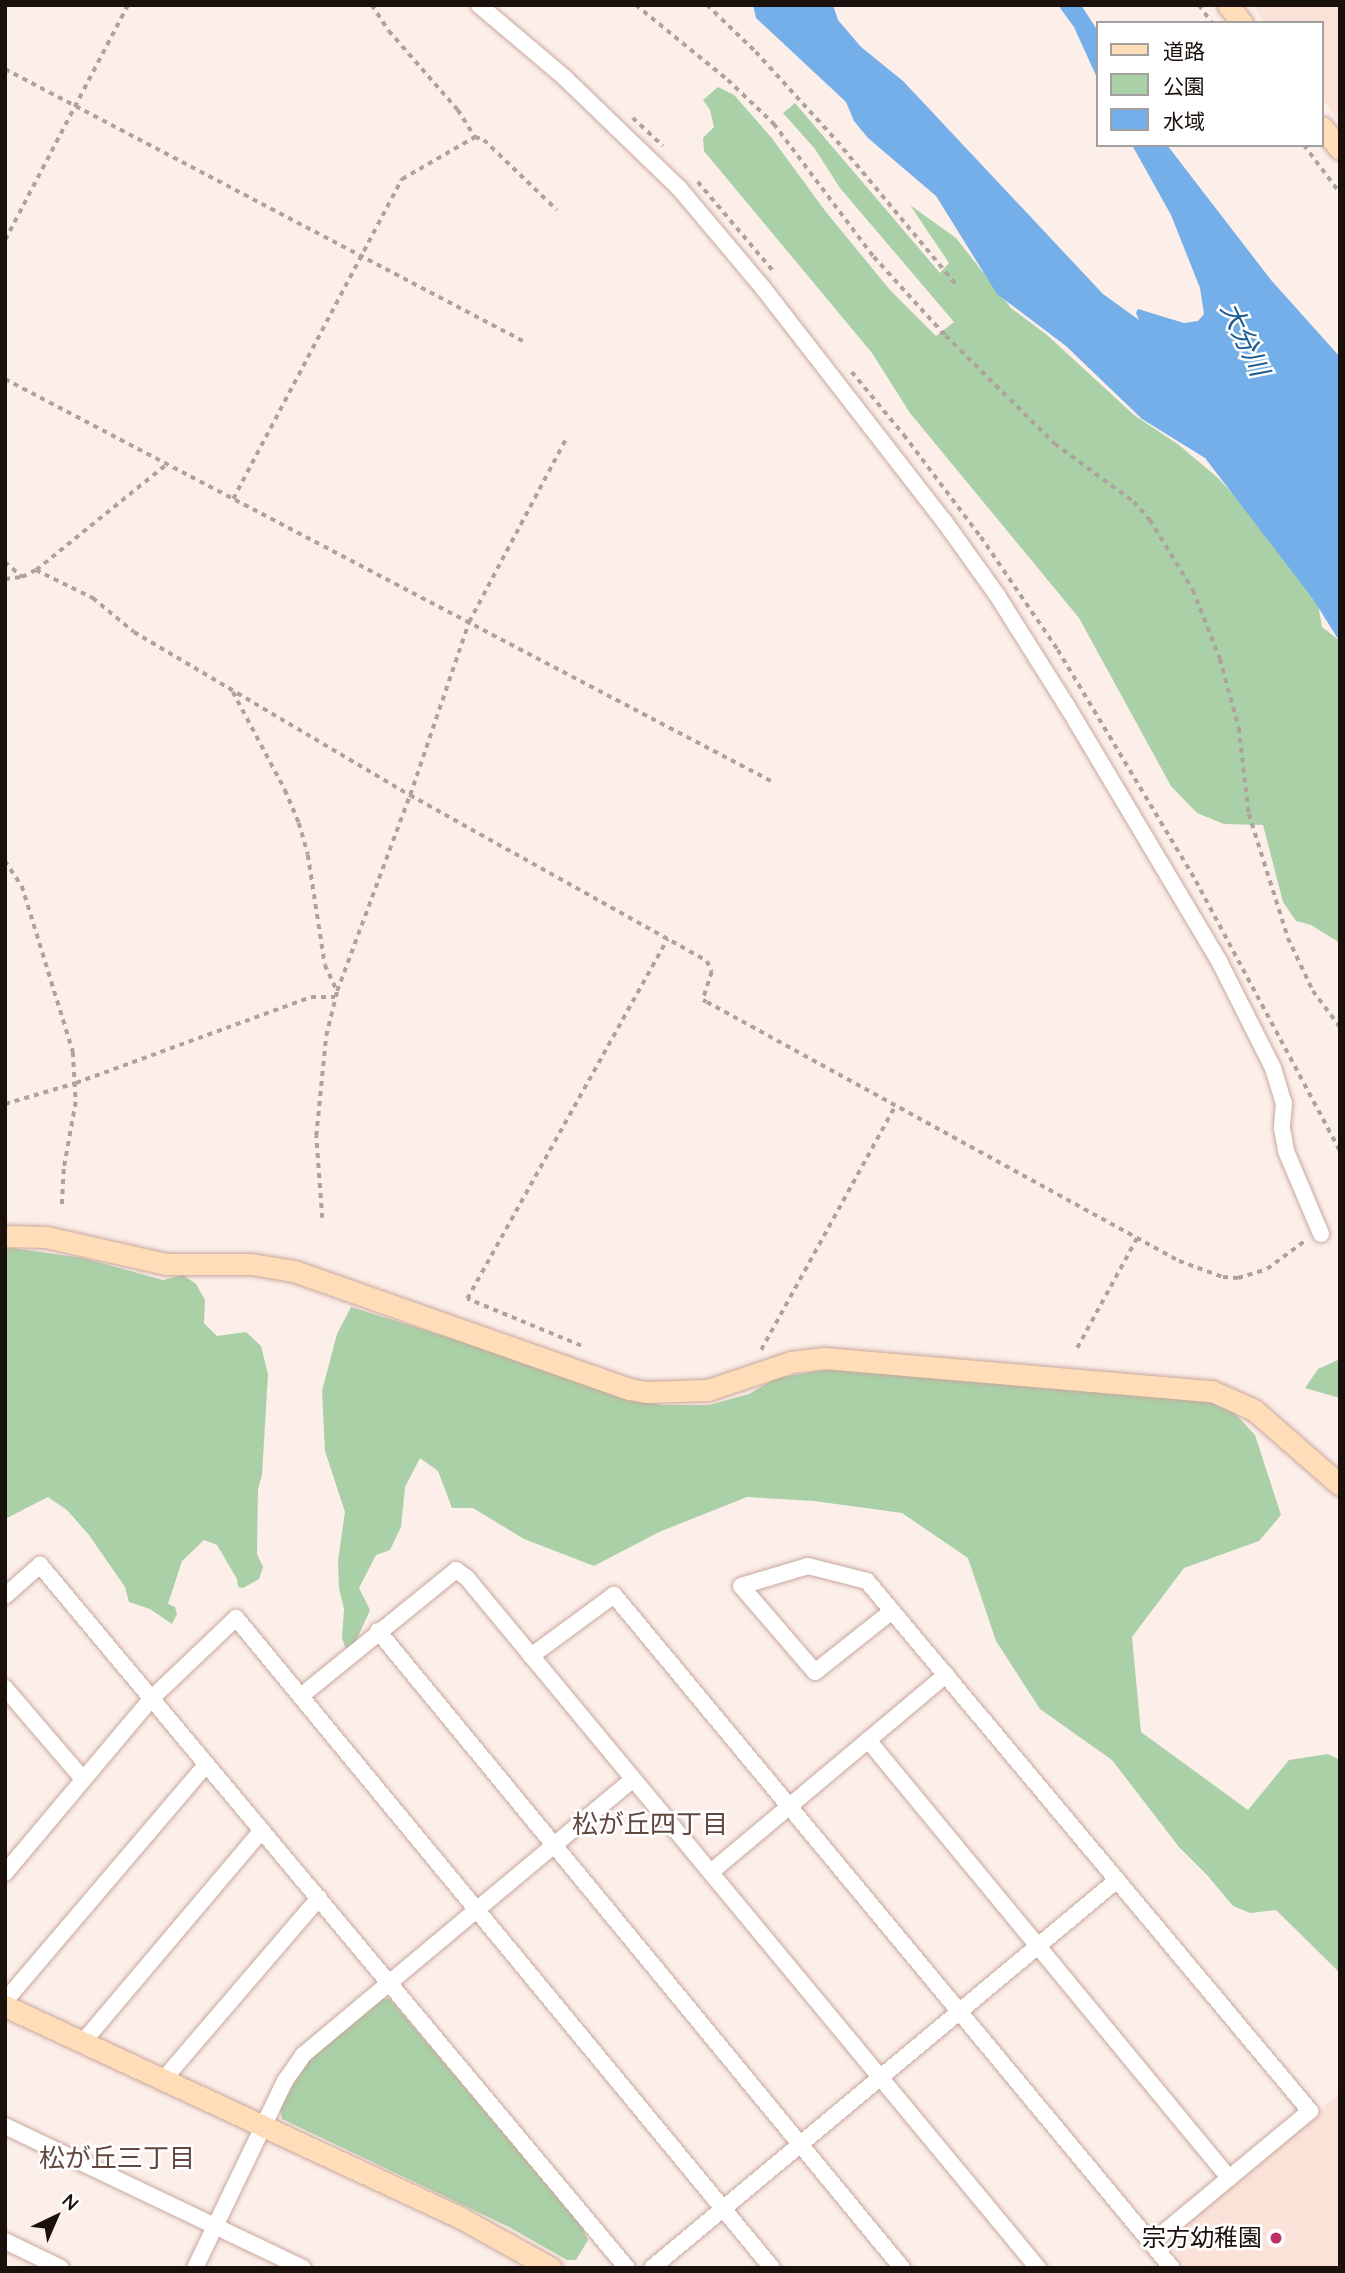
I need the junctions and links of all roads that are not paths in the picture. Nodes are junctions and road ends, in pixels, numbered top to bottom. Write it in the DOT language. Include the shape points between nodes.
graph roads {
  1 [pos="479,5"];
  2 [pos="1228,5"];
  3 [pos="1240,21"];
  4 [pos="1324,129"];
  5 [pos="1340,149"];
  6 [pos="1321,1234"];
  7 [pos="5,1236"];
  8 [pos="1340,1485"];
  9 [pos="5,1596"];
  10 [pos="892,1611"];
  11 [pos="378,1631"];
  12 [pos="531,1656"];
  13 [pos="946,1675"];
  14 [pos="5,1688"];
  15 [pos="301,1696"];
  16 [pos="152,1698"];
  17 [pos="868,1740"];
  18 [pos="207,1764"];
  19 [pos="83,1779"];
  20 [pos="633,1779"];
  21 [pos="789,1807"];
  22 [pos="262,1830"];
  23 [pos="554,1845"];
  24 [pos="7,1866"];
  25 [pos="711,1872"];
  26 [pos="1117,1880"];
  27 [pos="319,1898"];
  28 [pos="477,1909"];
  29 [pos="1039,1945"];
  30 [pos="389,1982"];
  31 [pos="5,2003"];
  32 [pos="959,2011"];
  33 [pos="83,2042"];
  34 [pos="880,2077"];
  35 [pos="163,2080"];
  36 [pos="5,2126"];
  37 [pos="262,2126"];
  38 [pos="800,2144"];
  39 [pos="1229,2178"];
  40 [pos="723,2208"];
  41 [pos="215,2226"];
  42 [pos="5,2241"];
  43 [pos="1152,2243"];
  44 [pos="28,2261"];
  45 [pos="61,2268"];
  46 [pos="195,2268"];
  47 [pos="303,2268"];
  48 [pos="551,2268"];
  49 [pos="627,2268"];
  50 [pos="652,2268"];
  51 [pos="772,2268"];
  52 [pos="902,2268"];
  53 [pos="1038,2268"];
  54 [pos="1172,2268"];
  1 -- 6 [label="street" via="575,87 679,188 764,288 997,595 1220,963 1273,1068 1284,1103 1286,1151"];
  2 -- 3 [label="street"];
  4 -- 5 [label="street"];
  7 -- 8 [label="street" via="46,1237 166,1264 251,1264 285,1269 646,1392 708,1390 782,1365 824,1358 1212,1391 1242,1402 1265,1418"];
  9 -- 16 [label="street" via="40,1565"];
  10 -- 10 [label="street" via="867,1581 808,1566 741,1586 814,1672"];
  10 -- 13 [label="street"];
  11 -- 12 [label="street" via="456,1570"];
  11 -- 15 [label="street"];
  11 -- 23 [label="street"];
  12 -- 20 [label="street"];
  12 -- 21 [label="street" via="614,1595"];
  13 -- 17 [label="street"];
  13 -- 26 [label="street"];
  14 -- 19 [label="street"];
  15 -- 16 [label="street" via="236,1618"];
  15 -- 28 [label="street"];
  16 -- 18 [label="street"];
  16 -- 19 [label="street"];
  17 -- 21 [label="street"];
  17 -- 29 [label="street"];
  18 -- 22 [label="street"];
  18 -- 31 [label="street"];
  19 -- 24 [label="street"];
  20 -- 23 [label="street"];
  20 -- 25 [label="street"];
  21 -- 25 [label="street"];
  21 -- 32 [label="street"];
  22 -- 27 [label="street"];
  22 -- 33 [label="street"];
  23 -- 28 [label="street"];
  23 -- 38 [label="street"];
  25 -- 34 [label="street"];
  26 -- 29 [label="street"];
  26 -- 39 [label="street" via="1310,2111"];
  27 -- 30 [label="street"];
  27 -- 35 [label="street"];
  28 -- 30 [label="street"];
  28 -- 40 [label="street"];
  29 -- 32 [label="street"];
  29 -- 39 [label="street"];
  30 -- 37 [label="street" via="303,2055"];
  30 -- 49 [label="street"];
  31 -- 33 [label="street"];
  32 -- 34 [label="street"];
  32 -- 43 [label="street"];
  33 -- 35 [label="street"];
  34 -- 38 [label="street"];
  34 -- 53 [label="street"];
  35 -- 37 [label="street"];
  36 -- 41 [label="street"];
  37 -- 41 [label="street"];
  37 -- 48 [label="street" via="458,2217"];
  38 -- 40 [label="street"];
  38 -- 52 [label="street"];
  39 -- 43 [label="street"];
  40 -- 50 [label="street"];
  40 -- 51 [label="street"];
  41 -- 46 [label="street"];
  41 -- 47 [label="street"];
  42 -- 44 [label="street"];
  43 -- 54 [label="street"];
  44 -- 45 [label="street"];
}
